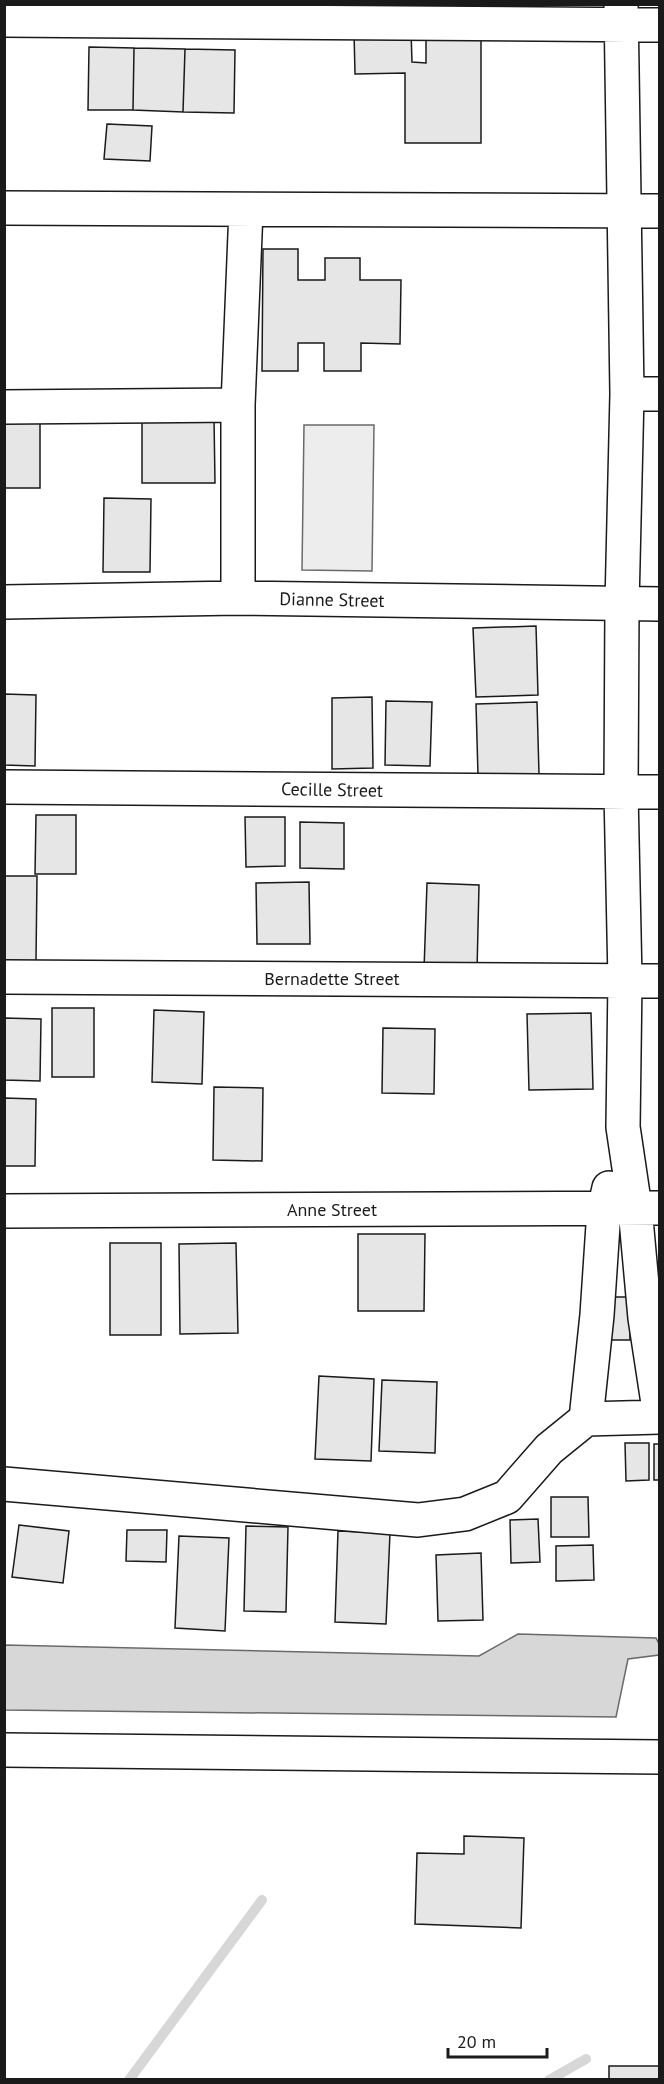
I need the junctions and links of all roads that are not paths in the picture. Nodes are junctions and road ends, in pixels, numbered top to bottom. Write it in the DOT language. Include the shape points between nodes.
graph roads {
  1 [pos="621,15"];
  2 [pos="4,20"];
  3 [pos="660,25"];
  4 [pos="4,208"];
  5 [pos="246,210"];
  6 [pos="660,211"];
  7 [pos="624,212"];
  8 [pos="627,394"];
  9 [pos="660,394"];
  10 [pos="238,405"];
  11 [pos="4,407"];
  12 [pos="238,598"];
  13 [pos="4,602"];
  14 [pos="622,604"];
  15 [pos="660,604"];
  16 [pos="4,787"];
  17 [pos="621,792"];
  18 [pos="660,792"];
  19 [pos="4,978"];
  20 [pos="625,980"];
  21 [pos="660,981"];
  22 [pos="633,1209"];
  23 [pos="4,1211"];
  24 [pos="660,1417"];
  25 [pos="585,1419"];
  26 [pos="4,1484"];
  27 [pos="4,1750"];
  28 [pos="660,1757"];
  1 -- 2 [label="street"];
  1 -- 3 [label="street"];
  1 -- 7 [label="street"];
  4 -- 5 [label="street"];
  5 -- 7 [label="street"];
  5 -- 10 [label="street"];
  6 -- 7 [label="street"];
  7 -- 8 [label="street"];
  8 -- 9 [label="street"];
  8 -- 14 [label="street"];
  10 -- 11 [label="street"];
  10 -- 12 [label="street"];
  12 -- 13 [label="street, Dianne Street"];
  12 -- 14 [label="street, Dianne Street"];
  14 -- 15 [label="street, Dianne Street"];
  14 -- 17 [label="street"];
  16 -- 17 [label="street, Cecille Street"];
  17 -- 18 [label="street, Cecille Street"];
  17 -- 20 [label="street"];
  19 -- 20 [label="street, Bernadette Street"];
  20 -- 21 [label="street, Bernadette Street"];
  20 -- 22 [label="street" via="623,1127"];
  22 -- 23 [label="street, Anne Street"];
  22 -- 24 [label="street"];
  22 -- 25 [label="street" via="597,1315"];
  24 -- 25 [label="street"];
  25 -- 26 [label="street" via="549,1449 507,1497 465,1514 418,1520"];
  27 -- 28 [label="street"];
}
